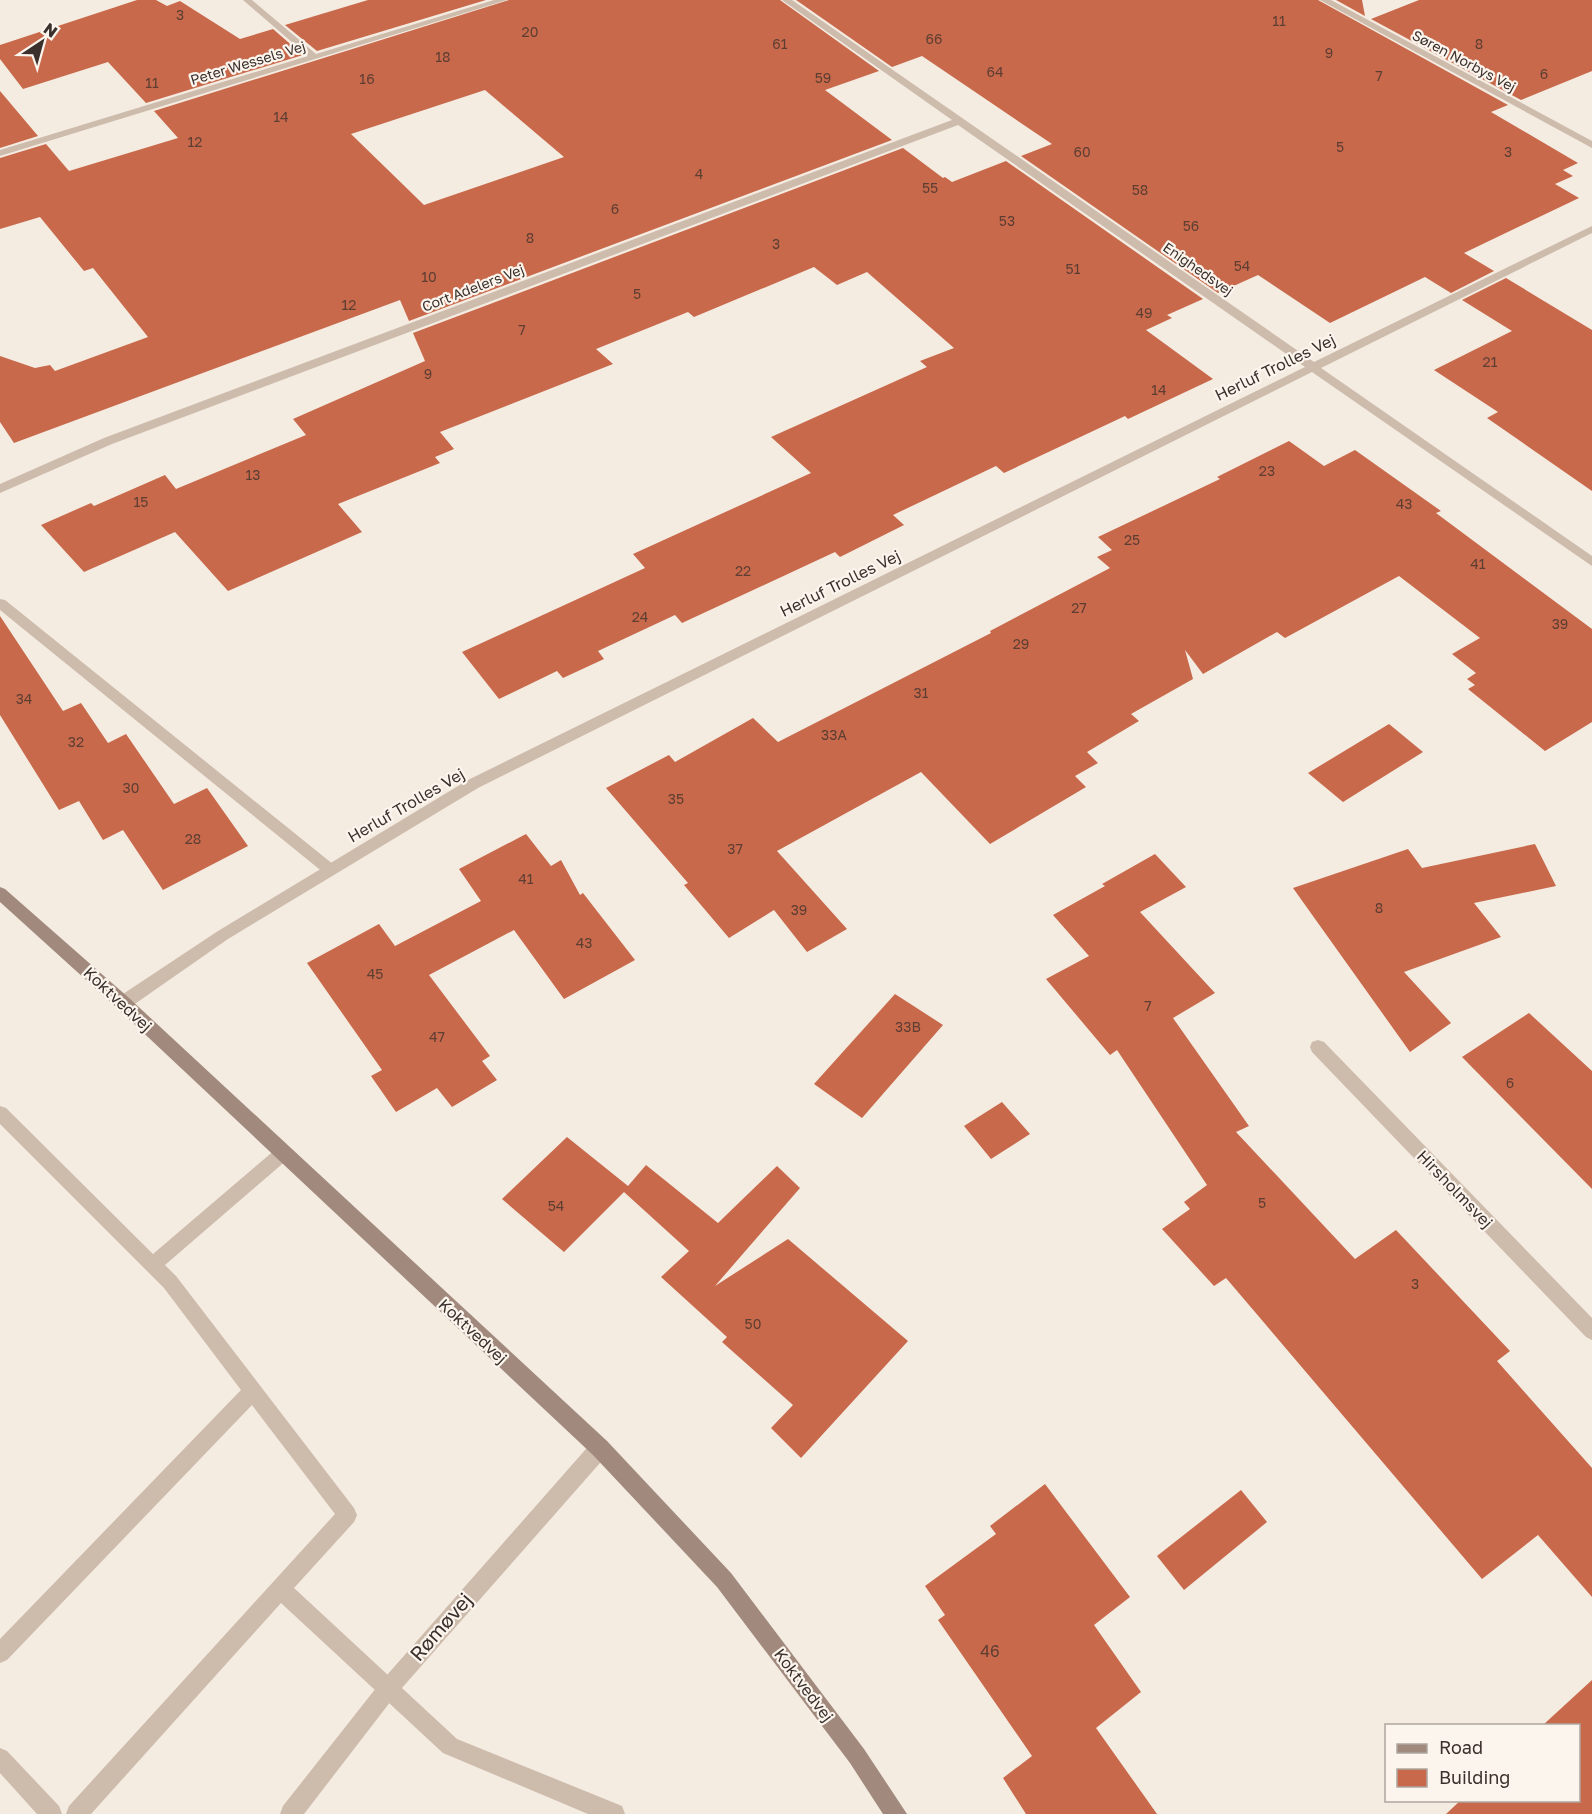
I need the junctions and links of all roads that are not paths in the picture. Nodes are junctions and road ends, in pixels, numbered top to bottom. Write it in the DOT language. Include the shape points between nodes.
graph roads {
  1 [pos="247,0"];
  2 [pos="503,0"];
  3 [pos="786,0"];
  4 [pos="1324,0"];
  5 [pos="314,57"];
  6 [pos="959,121"];
  7 [pos="1592,145"];
  8 [pos="0,153"];
  9 [pos="1592,229"];
  10 [pos="1312,367"];
  11 [pos="0,489"];
  12 [pos="1592,562"];
  13 [pos="0,603"];
  14 [pos="329,869"];
  15 [pos="0,893"];
  16 [pos="123,1003"];
  17 [pos="1317,1047"];
  18 [pos="0,1113"];
  19 [pos="282,1154"];
  20 [pos="153,1265"];
  21 [pos="1592,1330"];
  22 [pos="254,1391"];
  23 [pos="600,1448"];
  24 [pos="280,1588"];
  25 [pos="0,1653"];
  26 [pos="387,1690"];
  27 [pos="0,1758"];
  28 [pos="51,1814"];
  29 [pos="77,1814"];
  30 [pos="291,1814"];
  31 [pos="614,1814"];
  32 [pos="896,1814"];
  1 -- 5 [label="street"];
  2 -- 5 [label="street, Peter Wessels Vej"];
  3 -- 6 [label="street, Enighedsvej"];
  4 -- 7 [label="street, Søren Norbys Vej"];
  5 -- 8 [label="street, Peter Wessels Vej"];
  6 -- 10 [label="street, Enighedsvej"];
  6 -- 11 [label="street, Cort Adelers Vej" via="108,441"];
  9 -- 10 [label="street, Herluf Trolles Vej"];
  10 -- 12 [label="street, Enighedsvej"];
  10 -- 14 [label="street, Herluf Trolles Vej" via="473,784"];
  13 -- 14 [label="street"];
  14 -- 16 [label="street, Herluf Trolles Vej"];
  15 -- 16 [label="street, Koktvedvej"];
  16 -- 19 [label="street, Koktvedvej"];
  17 -- 21 [label="street, Hirsholmsvej"];
  18 -- 20 [label="street"];
  19 -- 20 [label="street"];
  19 -- 23 [label="street, Koktvedvej"];
  20 -- 22 [label="street"];
  22 -- 24 [label="street" via="347,1515"];
  22 -- 25 [label="street"];
  23 -- 26 [label="street, Rømøvej"];
  23 -- 32 [label="street, Koktvedvej" via="724,1580"];
  24 -- 26 [label="street"];
  24 -- 29 [label="street"];
  26 -- 30 [label="street, Rømøvej"];
  26 -- 31 [label="street" via="450,1746"];
  27 -- 28 [label="street"];
}
